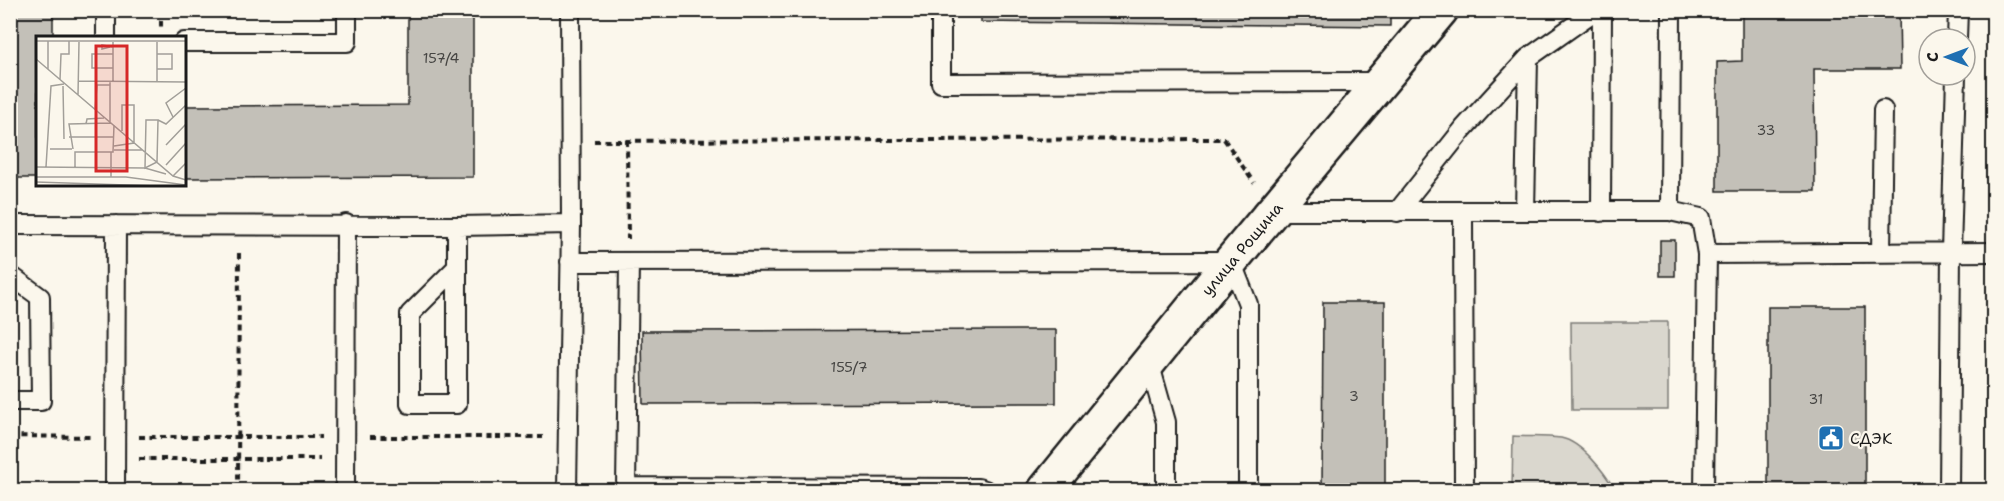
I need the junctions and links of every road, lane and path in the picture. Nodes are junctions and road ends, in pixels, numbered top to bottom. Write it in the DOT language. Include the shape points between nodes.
graph roads {
  1 [pos="106,10"];
  2 [pos="160,10"];
  3 [pos="347,10"];
  4 [pos="570,10"];
  5 [pos="941,10"];
  6 [pos="1441,10"];
  7 [pos="1596,10"];
  8 [pos="1602,10"];
  9 [pos="1671,10"];
  10 [pos="1958,10"];
  11 [pos="1957,27"];
  12 [pos="106,36"];
  13 [pos="160,36"];
  14 [pos="186,42"];
  15 [pos="1528,58"];
  16 [pos="1380,82"];
  17 [pos="1956,87"];
  18 [pos="1883,110"];
  19 [pos="627,140"];
  20 [pos="570,141"];
  21 [pos="1274,211"];
  22 [pos="1525,211"];
  23 [pos="1670,211"];
  24 [pos="1397,212"];
  25 [pos="1462,212"];
  26 [pos="1601,212"];
  27 [pos="346,224"];
  28 [pos="571,224"];
  29 [pos="10,225"];
  30 [pos="116,225"];
  31 [pos="239,225"];
  32 [pos="457,226"];
  33 [pos="1881,252"];
  34 [pos="1951,252"];
  35 [pos="1994,252"];
  36 [pos="1707,254"];
  37 [pos="1231,261"];
  38 [pos="570,262"];
  39 [pos="629,262"];
  40 [pos="457,267"];
  41 [pos="10,275"];
  42 [pos="1149,362"];
  43 [pos="10,401"];
  44 [pos="10,436"];
  45 [pos="115,437"];
  46 [pos="238,437"];
  47 [pos="345,437"];
  48 [pos="567,437"];
  49 [pos="115,459"];
  50 [pos="238,459"];
  51 [pos="345,459"];
  52 [pos="115,490"];
  53 [pos="238,490"];
  54 [pos="345,490"];
  55 [pos="567,490"];
  56 [pos="985,490"];
  57 [pos="1045,490"];
  58 [pos="1167,490"];
  59 [pos="1248,490"];
  60 [pos="1464,490"];
  61 [pos="1704,490"];
  62 [pos="1949,490"];
  1 -- 12 [label="lane"];
  2 -- 13 [label="path"];
  3 -- 14 [label="lane" via="347,42"];
  4 -- 20 [label="lane"];
  5 -- 16 [label="lane" via="941,83"];
  6 -- 16 [label="street, улица Рощина"];
  7 -- 15 [label="lane"];
  8 -- 26 [label="lane"];
  9 -- 23 [label="lane"];
  10 -- 11 [label="lane"];
  15 -- 22 [label="lane"];
  15 -- 24 [label="lane" via="1464,128"];
  16 -- 21 [label="street, улица Рощина"];
  17 -- 34 [label="lane"];
  18 -- 33 [label="lane"];
  19 -- 20 [label="path"];
  19 -- 21 [label="path" via="1224,139"];
  19 -- 39 [label="path"];
  20 -- 28 [label="lane"];
  21 -- 24 [label="lane"];
  21 -- 37 [label="street, улица Рощина"];
  22 -- 25 [label="lane"];
  22 -- 26 [label="lane"];
  23 -- 26 [label="lane"];
  23 -- 36 [label="lane" via="1701,218"];
  24 -- 25 [label="lane"];
  25 -- 60 [label="lane"];
  27 -- 31 [label="lane"];
  27 -- 32 [label="lane"];
  27 -- 47 [label="lane"];
  28 -- 32 [label="lane"];
  28 -- 38 [label="lane"];
  29 -- 30 [label="lane"];
  30 -- 31 [label="lane"];
  30 -- 45 [label="lane"];
  31 -- 46 [label="path"];
  32 -- 40 [label="lane"];
  33 -- 34 [label="lane"];
  33 -- 36 [label="lane"];
  34 -- 35 [label="lane"];
  34 -- 62 [label="lane"];
  36 -- 61 [label="lane"];
  37 -- 39 [label="lane"];
  37 -- 42 [label="street, улица Рощина"];
  37 -- 59 [label="lane" via="1248,304"];
  38 -- 39 [label="lane"];
  38 -- 48 [label="lane"];
  39 -- 56 [label="lane" via="626,487"];
  40 -- 40 [label="lane" via="410,314 410,404 457,404"];
  41 -- 43 [label="lane" via="40,297 41,401"];
  42 -- 57 [label="street, улица Рощина"];
  42 -- 58 [label="lane" via="1167,422"];
  44 -- 45 [label="path"];
  45 -- 46 [label="path"];
  45 -- 49 [label="lane"];
  46 -- 47 [label="path"];
  46 -- 50 [label="path"];
  47 -- 48 [label="path"];
  47 -- 51 [label="lane"];
  48 -- 55 [label="lane"];
  49 -- 50 [label="path"];
  49 -- 52 [label="lane"];
  50 -- 51 [label="path"];
  50 -- 53 [label="path"];
  51 -- 54 [label="lane"];
}
